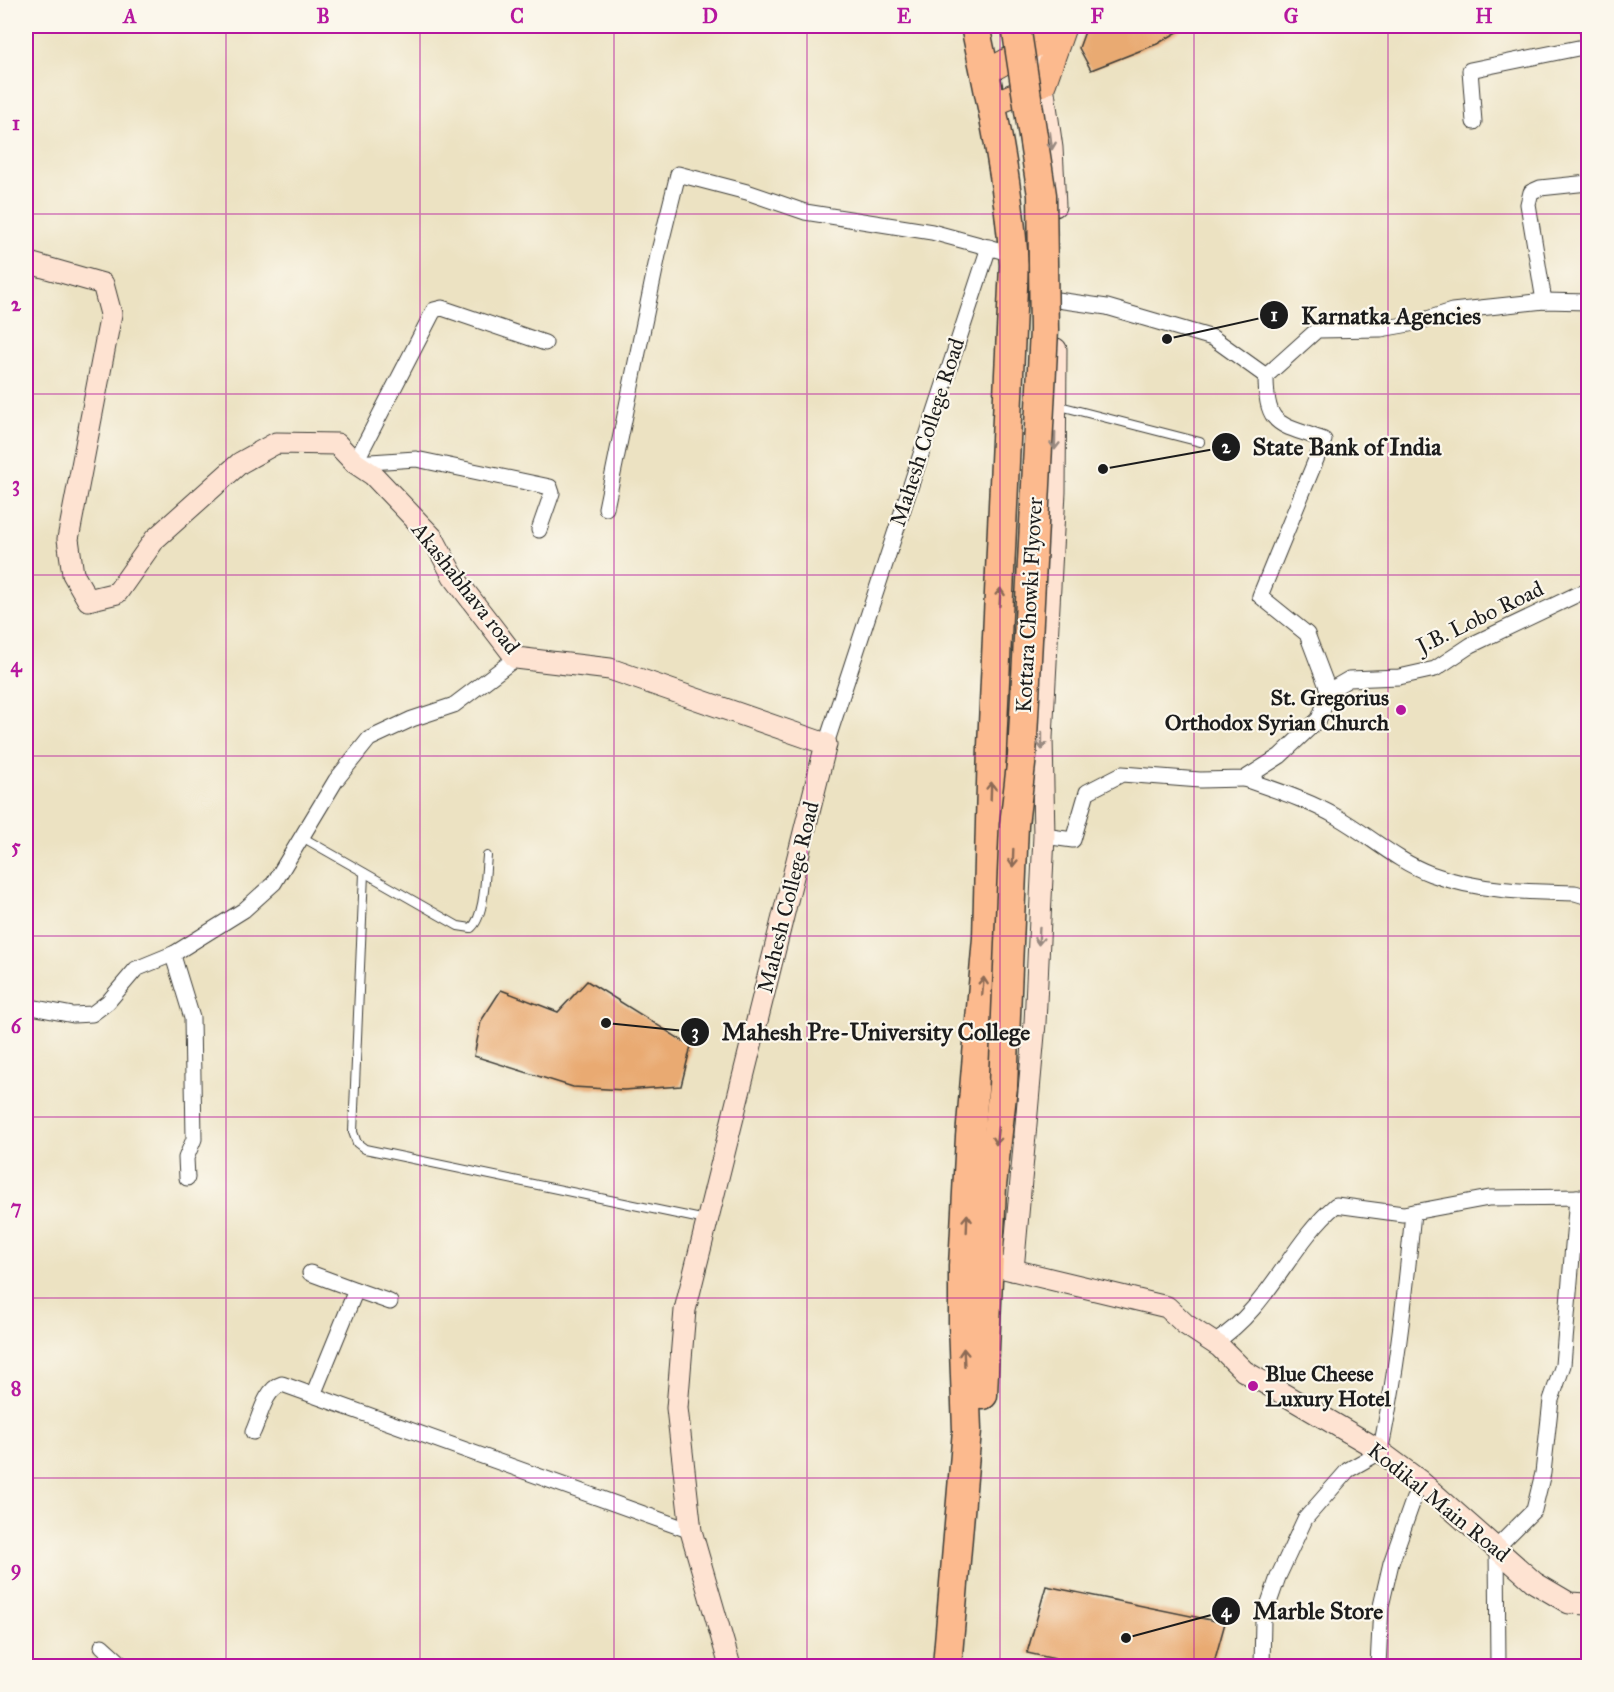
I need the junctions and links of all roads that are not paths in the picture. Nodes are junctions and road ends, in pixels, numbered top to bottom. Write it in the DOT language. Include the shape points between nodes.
graph roads {
  1 [pos="975,26"];
  2 [pos="1016,26"];
  3 [pos="1064,26"];
  4 [pos="1587,26"];
  5 [pos="1038,32"];
  6 [pos="1588,33"];
  7 [pos="1588,46"];
  8 [pos="985,73"];
  9 [pos="1044,83"];
  10 [pos="993,104"];
  11 [pos="1474,122"];
  12 [pos="1588,183"];
  13 [pos="1001,250"];
  14 [pos="26,262"];
  15 [pos="1057,300"];
  16 [pos="1544,301"];
  17 [pos="1588,302"];
  18 [pos="545,343"];
  19 [pos="1266,376"];
  20 [pos="1055,405"];
  21 [pos="1200,442"];
  22 [pos="355,463"];
  23 [pos="606,508"];
  24 [pos="539,530"];
  25 [pos="1588,592"];
  26 [pos="516,658"];
  27 [pos="1329,692"];
  28 [pos="826,744"];
  29 [pos="1244,779"];
  30 [pos="1044,836"];
  31 [pos="302,837"];
  32 [pos="487,856"];
  33 [pos="364,873"];
  34 [pos="1588,897"];
  35 [pos="176,953"];
  36 [pos="26,1006"];
  37 [pos="187,1178"];
  38 [pos="1583,1197"];
  39 [pos="1413,1212"];
  40 [pos="707,1220"];
  41 [pos="988,1267"];
  42 [pos="310,1273"];
  43 [pos="356,1290"];
  44 [pos="390,1302"];
  45 [pos="1215,1343"];
  46 [pos="313,1395"];
  47 [pos="253,1432"];
  48 [pos="1380,1452"];
  49 [pos="1420,1481"];
  50 [pos="692,1531"];
  51 [pos="1497,1547"];
  52 [pos="1588,1604"];
  53 [pos="102,1646"];
  54 [pos="124,1666"];
  55 [pos="730,1666"];
  56 [pos="946,1666"];
  57 [pos="966,1666"];
  58 [pos="1262,1666"];
  59 [pos="1377,1666"];
  60 [pos="1498,1666"];
  1 -- 8 [label="highway"];
  2 -- 41 [label="highway, Kottara Chowki Flyover, one-way, bridge" via="1042,195 1044,330 1022,756 1014,825 1003,1086"];
  3 -- 9 [label="main road"];
  4 -- 6 [label="street"];
  5 -- 8 [label="main road"];
  5 -- 9 [label="street"];
  7 -- 11 [label="street" via="1470,70"];
  8 -- 10 [label="highway"];
  9 -- 10 [label="main road"];
  9 -- 15 [label="street, one-way" via="1054,167"];
  10 -- 13 [label="highway" via="1011,222"];
  12 -- 16 [label="street" via="1531,192 1528,204"];
  13 -- 23 [label="street" via="932,232 805,212 678,174"];
  13 -- 28 [label="street, Mahesh College Road"];
  41 -- 13 [label="highway, one-way" via="970,1137 987,939"];
  14 -- 22 [label="street, Akashabhava road" via="103,284 111,314 68,539 73,574 88,600 117,593 155,539 240,463 276,442 337,444"];
  15 -- 19 [label="street" via="1107,307 1213,338"];
  15 -- 20 [label="street"];
  16 -- 17 [label="street"];
  16 -- 19 [label="street" via="1452,311 1381,329 1317,330"];
  18 -- 22 [label="street" via="442,308 434,310"];
  19 -- 27 [label="street" via="1269,412 1274,421 1324,440 1260,596 1307,634"];
  20 -- 21 [label="lane"];
  20 -- 30 [label="street, one-way" via="1042,738"];
  22 -- 24 [label="street" via="416,459 550,488 552,493"];
  22 -- 26 [label="street, Akashabhava road" via="373,475 433,538 453,576"];
  25 -- 27 [label="street, J.B. Lobo Road" via="1471,645 1435,669 1399,677 1349,679"];
  26 -- 28 [label="street, Akashabhava road" via="610,669"];
  26 -- 31 [label="street" via="454,705 369,739 336,780"];
  27 -- 29 [label="street" via="1319,719 1280,756"];
  28 -- 40 [label="street, Mahesh College Road"];
  29 -- 30 [label="street" via="1122,774 1087,792 1073,840"];
  29 -- 34 [label="street" via="1336,816 1430,874 1477,887"];
  30 -- 41 [label="street, one-way" via="1035,1023"];
  31 -- 33 [label="lane"];
  31 -- 35 [label="street" via="262,896"];
  32 -- 33 [label="lane" via="480,913 477,924 471,928 458,926"];
  33 -- 40 [label="lane" via="353,1132 357,1143 365,1149"];
  35 -- 36 [label="street" via="136,969 108,1002 92,1014 73,1015"];
  35 -- 37 [label="street" via="174,959 192,1017 194,1138 186,1158"];
  38 -- 39 [label="street" via="1490,1198"];
  38 -- 51 [label="street" via="1563,1365 1551,1400 1543,1473 1534,1510"];
  39 -- 45 [label="street" via="1336,1205 1316,1221 1285,1269 1239,1324"];
  39 -- 48 [label="street" via="1407,1287"];
  40 -- 50 [label="street, Mahesh College Road" via="685,1310 677,1408"];
  41 -- 45 [label="street, Kodikal Main Road" via="1167,1307"];
  56 -- 41 [label="highway, one-way" via="967,1430 963,1323"];
  41 -- 57 [label="highway" via="982,1449"];
  42 -- 43 [label="street"];
  43 -- 44 [label="street"];
  43 -- 46 [label="street"];
  45 -- 48 [label="street, Kodikal Main Road" via="1244,1371"];
  46 -- 47 [label="street" via="282,1384 275,1386"];
  46 -- 50 [label="street"];
  48 -- 49 [label="street, Kodikal Main Road"];
  48 -- 58 [label="street" via="1348,1470 1305,1519 1263,1620"];
  49 -- 51 [label="street, Kodikal Main Road"];
  49 -- 59 [label="street" via="1391,1563 1381,1606"];
  50 -- 55 [label="street, Mahesh College Road"];
  51 -- 52 [label="street, Kodikal Main Road" via="1535,1583 1569,1603"];
  51 -- 60 [label="street"];
  53 -- 54 [label="street"];
}
